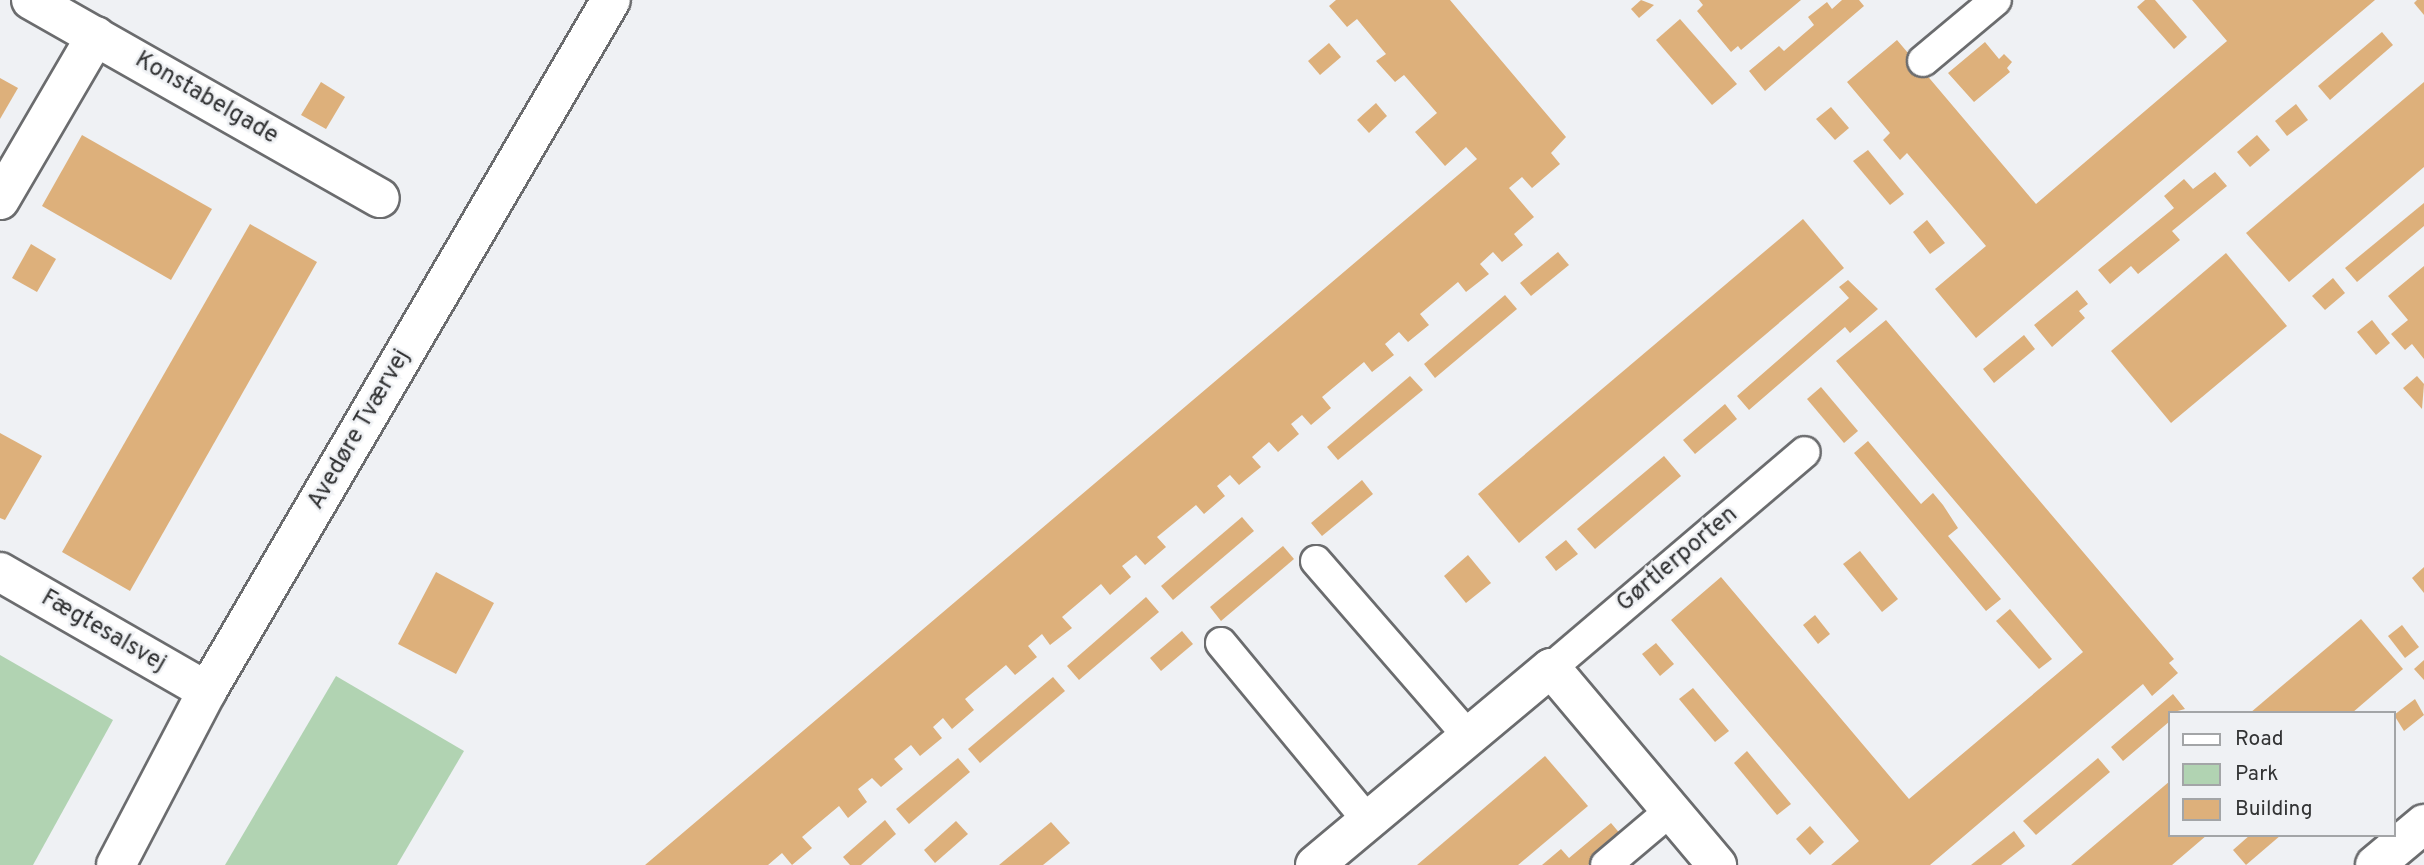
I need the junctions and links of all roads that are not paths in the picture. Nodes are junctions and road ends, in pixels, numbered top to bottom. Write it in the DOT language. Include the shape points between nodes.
graph roads {
  1 [pos="31,0"];
  2 [pos="611,0"];
  3 [pos="1996,0"];
  4 [pos="96,36"];
  5 [pos="1923,61"];
  6 [pos="380,198"];
  7 [pos="0,200"];
  8 [pos="1805,452"];
  9 [pos="1316,561"];
  10 [pos="0,572"];
  11 [pos="1221,643"];
  12 [pos="1551,668"];
  13 [pos="207,691"];
  14 [pos="1469,737"];
  15 [pos="1671,810"];
  16 [pos="1368,821"];
  17 [pos="2424,824"];
  18 [pos="116,865"];
  19 [pos="1315,865"];
  20 [pos="1606,865"];
  21 [pos="1716,865"];
  22 [pos="2375,865"];
  1 -- 4 [label="street, Konstabelgade"];
  2 -- 13 [label="street, Avedøre Tværvej"];
  3 -- 5 [label="lane"];
  4 -- 6 [label="street, Konstabelgade"];
  4 -- 7 [label="street"];
  8 -- 12 [label="lane, Gørtlerporten"];
  9 -- 14 [label="lane"];
  10 -- 13 [label="street, Fægtesalsvej"];
  11 -- 16 [label="lane"];
  12 -- 14 [label="street, Gørtlerporten"];
  12 -- 15 [label="street"];
  13 -- 18 [label="street, Avedøre Tværvej"];
  14 -- 16 [label="street, Gørtlerporten"];
  15 -- 20 [label="lane"];
  15 -- 21 [label="street"];
  16 -- 19 [label="street, Gørtlerporten"];
  17 -- 22 [label="street"];
}
